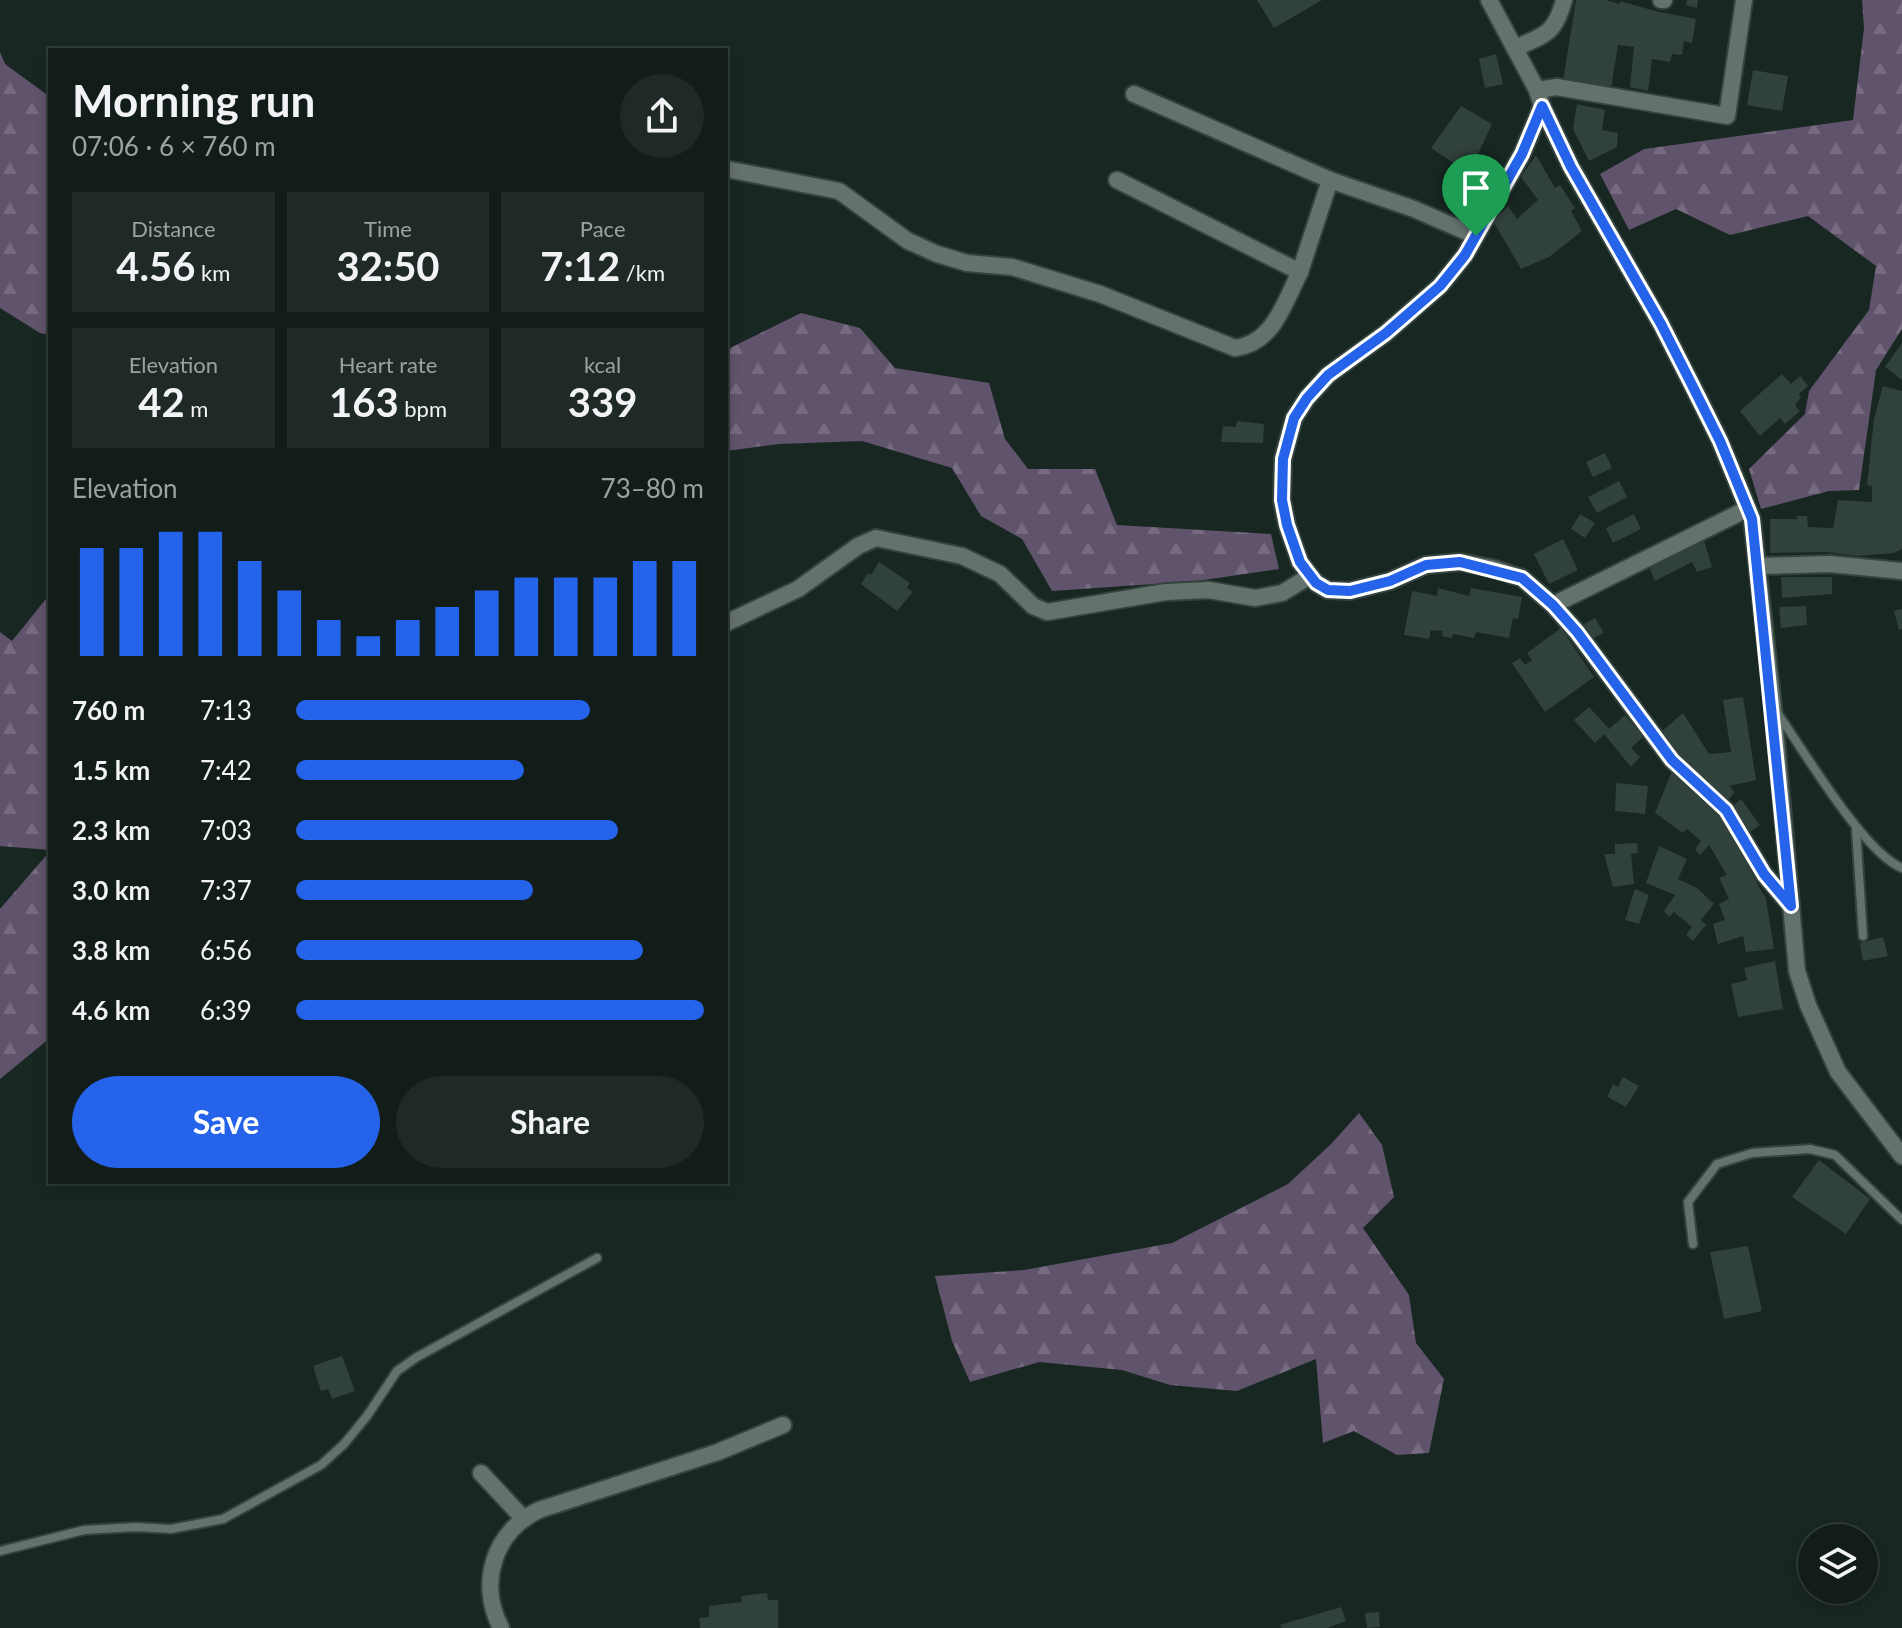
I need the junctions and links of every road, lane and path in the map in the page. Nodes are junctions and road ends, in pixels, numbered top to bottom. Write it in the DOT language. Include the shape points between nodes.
graph roads {
  1 [pos="1489,0"];
  2 [pos="1564,0"];
  3 [pos="1744,0"];
  4 [pos="1515,48"];
  5 [pos="1134,94"];
  6 [pos="1540,98"];
  7 [pos="728,169"];
  8 [pos="1117,180"];
  9 [pos="1330,180"];
  10 [pos="1476,236"];
  11 [pos="1300,272"];
  12 [pos="1747,509"];
  13 [pos="1902,557"];
  14 [pos="1758,566"];
  15 [pos="1875,569"];
  16 [pos="1902,571"];
  17 [pos="1310,576"];
  18 [pos="1553,605"];
  19 [pos="728,622"];
  20 [pos="1773,706"];
  21 [pos="1856,828"];
  22 [pos="1902,868"];
  23 [pos="1791,906"];
  24 [pos="1863,936"];
  25 [pos="1902,1156"];
  26 [pos="1902,1220"];
  27 [pos="1693,1244"];
  28 [pos="597,1258"];
  29 [pos="783,1425"];
  30 [pos="481,1473"];
  31 [pos="523,1518"];
  32 [pos="0,1551"];
  33 [pos="501,1628"];
  1 -- 4 [label="street"];
  2 -- 4 [label="street" via="1549,34"];
  3 -- 6 [label="street" via="1727,116 1557,87"];
  4 -- 6 [label="street"];
  5 -- 9 [label="street"];
  6 -- 10 [label="street" via="1522,154"];
  6 -- 12 [label="street" via="1571,167 1692,385"];
  7 -- 11 [label="street" via="839,191 908,241 937,254 1012,267 1100,294 1235,348 1251,346 1265,336"];
  8 -- 11 [label="street"];
  9 -- 10 [label="street"];
  9 -- 11 [label="street"];
  10 -- 17 [label="street" via="1440,286 1328,375 1294,418 1283,459 1282,500 1300,562"];
  12 -- 14 [label="street"];
  12 -- 18 [label="street"];
  13 -- 15 [label="street"];
  14 -- 15 [label="street"];
  14 -- 20 [label="street"];
  15 -- 16 [label="street"];
  17 -- 18 [label="street" via="1328,590 1350,591 1426,565 1460,562 1522,578"];
  17 -- 19 [label="street" via="1282,593 1255,598 1209,590 1166,592 1047,612 1033,606 1000,574 962,556 876,538 798,589"];
  18 -- 23 [label="street" via="1672,760 1726,810 1764,874"];
  20 -- 21 [label="lane"];
  20 -- 23 [label="street"];
  21 -- 22 [label="lane" via="1889,863"];
  21 -- 24 [label="lane"];
  23 -- 25 [label="street" via="1797,971 1813,1017 1838,1072"];
  26 -- 27 [label="lane" via="1835,1155 1810,1149 1752,1153 1717,1164 1688,1202"];
  28 -- 32 [label="lane" via="417,1357 397,1371 367,1416 321,1465 223,1519 171,1529 84,1530"];
  29 -- 31 [label="street"];
  30 -- 31 [label="street"];
  31 -- 33 [label="street" via="505,1538 489,1576 492,1610"];
}
